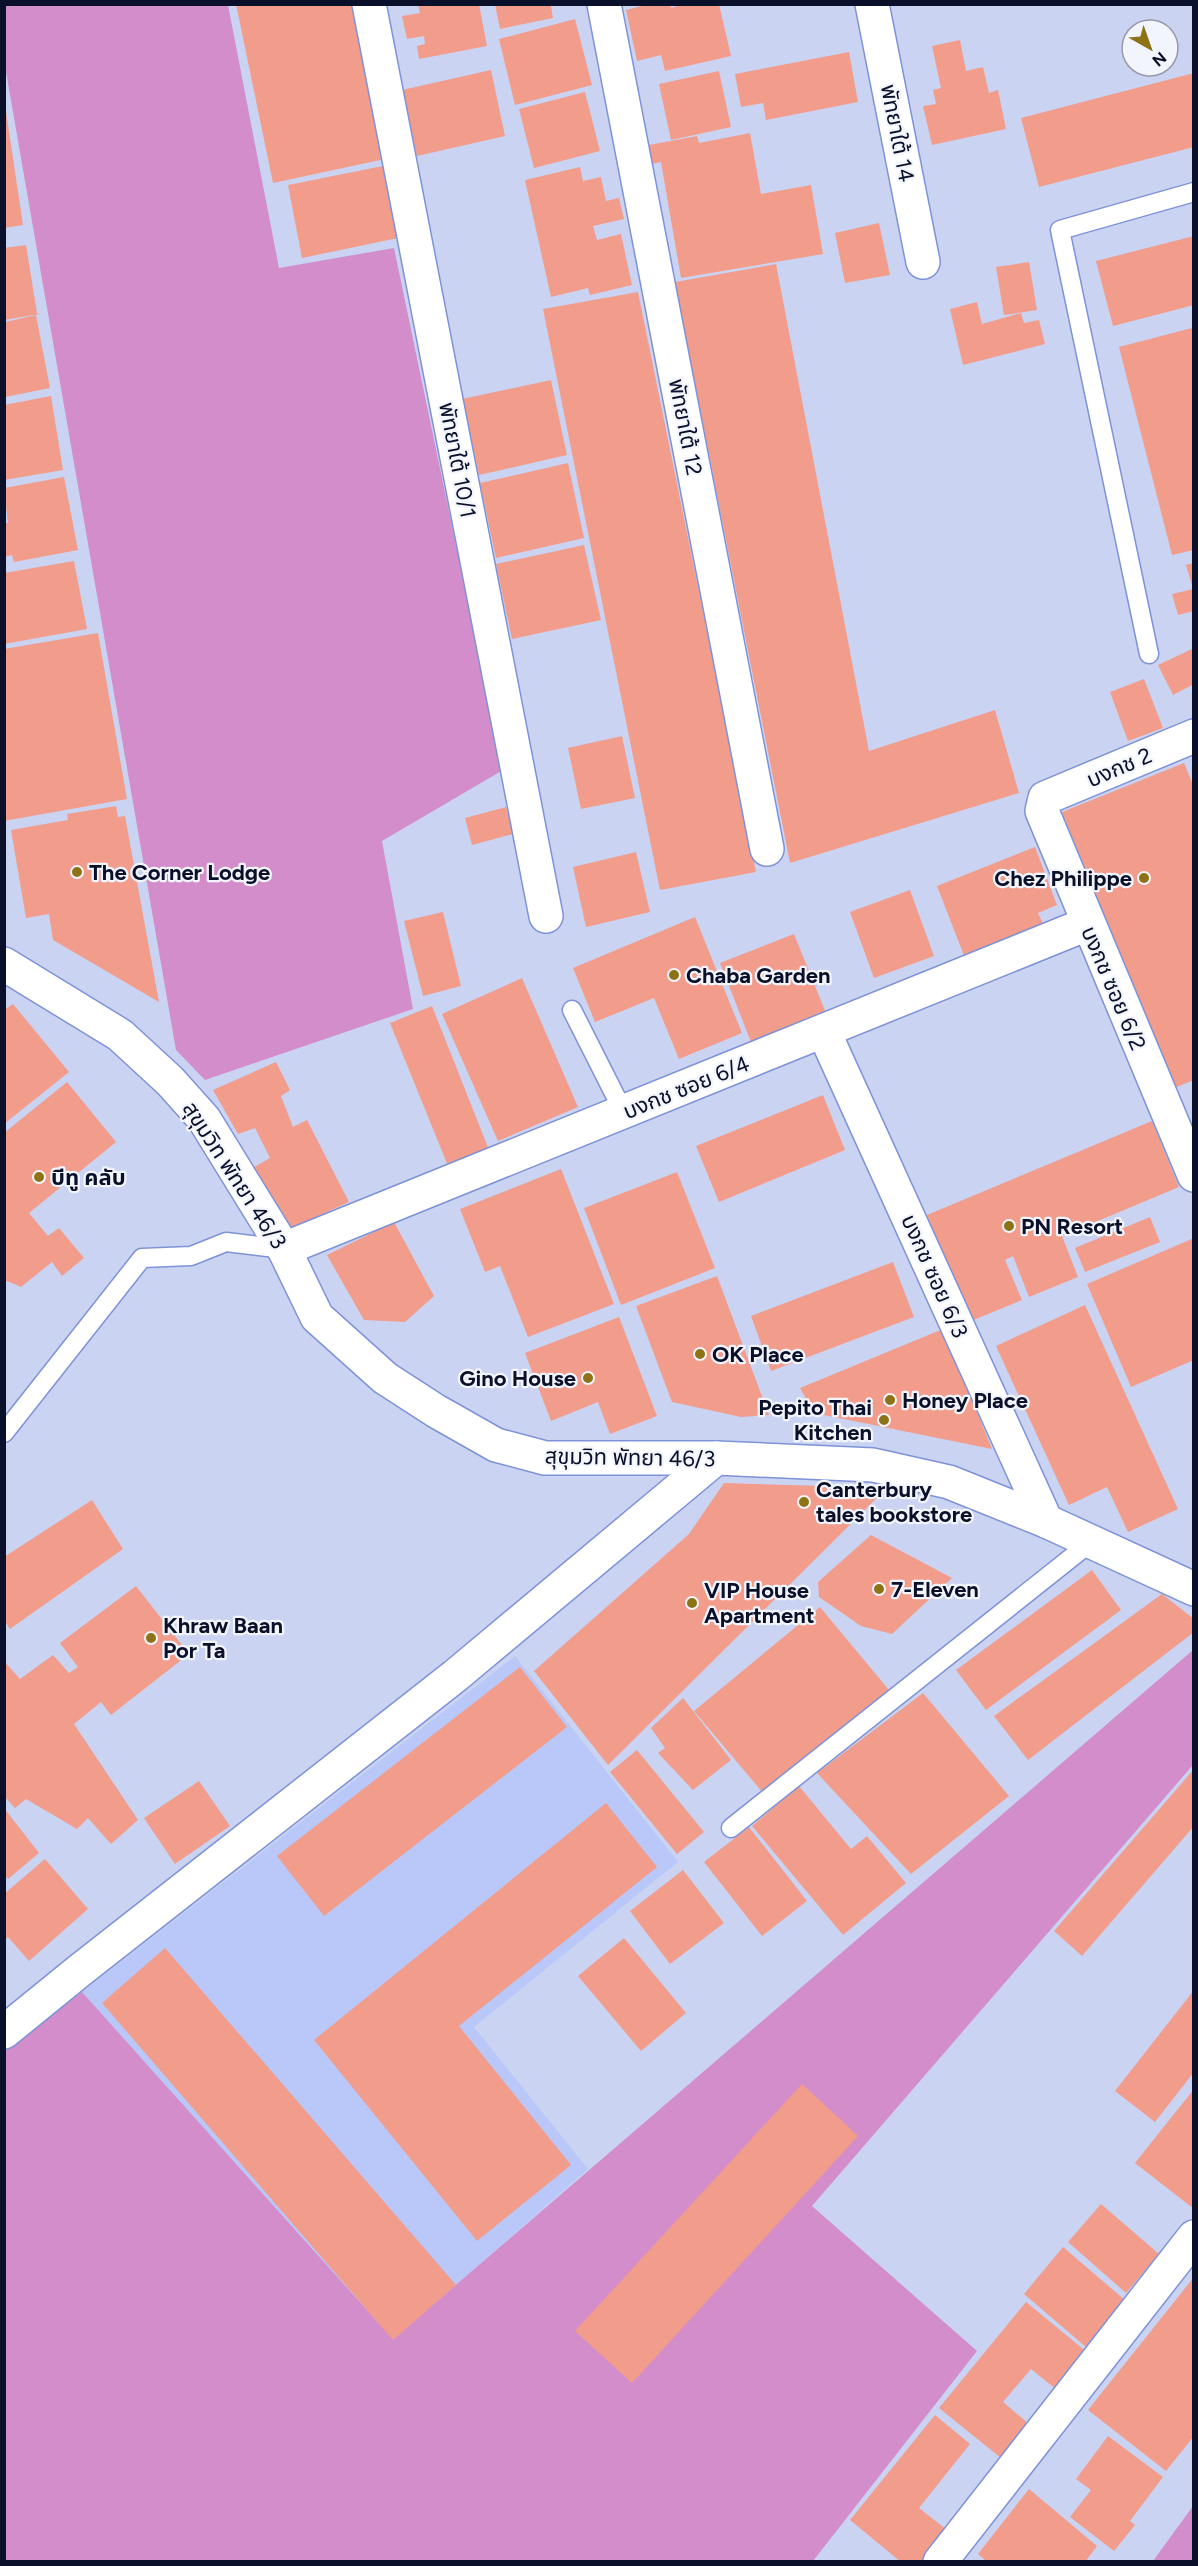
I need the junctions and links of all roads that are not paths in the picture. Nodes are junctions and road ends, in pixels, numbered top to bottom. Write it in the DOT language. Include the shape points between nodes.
graph roads {
  1 [pos="369,4"];
  2 [pos="604,4"];
  3 [pos="872,4"];
  4 [pos="1194,192"];
  5 [pos="923,262"];
  6 [pos="1149,654"];
  7 [pos="1194,736"];
  8 [pos="1045,798"];
  9 [pos="767,849"];
  10 [pos="546,916"];
  11 [pos="1087,924"];
  12 [pos="4,964"];
  13 [pos="572,1010"];
  14 [pos="824,1032"];
  15 [pos="623,1112"];
  16 [pos="1194,1175"];
  17 [pos="284,1249"];
  18 [pos="4,1433"];
  19 [pos="716,1458"];
  20 [pos="1046,1521"];
  21 [pos="1091,1542"];
  22 [pos="1194,1589"];
  23 [pos="731,1828"];
  24 [pos="4,2032"];
  25 [pos="1194,2237"];
  26 [pos="940,2562"];
  1 -- 10 [label="street, พัทยาใต้ 10/1"];
  2 -- 9 [label="street, พัทยาใต้ 12"];
  3 -- 5 [label="street, พัทยาใต้ 14"];
  4 -- 6 [label="lane" via="1060,230"];
  7 -- 8 [label="street, บงกช 2"];
  8 -- 11 [label="street, บงกช ซอย 6/2" via="1042,811"];
  11 -- 14 [label="street, บงกช ซอย 6/4"];
  11 -- 16 [label="street, บงกช ซอย 6/2"];
  12 -- 17 [label="street, สุขุมวิท พัทยา 46/3" via="120,1035 170,1081 204,1119"];
  13 -- 15 [label="lane"];
  14 -- 15 [label="street, บงกช ซอย 6/4"];
  14 -- 20 [label="street, บงกช ซอย 6/3"];
  15 -- 17 [label="street, บงกช ซอย 6/4"];
  17 -- 18 [label="lane" via="226,1242 191,1256 142,1258"];
  17 -- 19 [label="street, สุขุมวิท พัทยา 46/3" via="317,1317 385,1378 496,1445 545,1458"];
  19 -- 20 [label="street, สุขุมวิท พัทยา 46/3" via="873,1465 949,1482"];
  19 -- 24 [label="street" via="455,1676"];
  20 -- 21 [label="street, สุขุมวิท พัทยา 46/3"];
  21 -- 22 [label="street, สุขุมวิท พัทยา 46/3"];
  21 -- 23 [label="lane"];
  25 -- 26 [label="street"];
}
